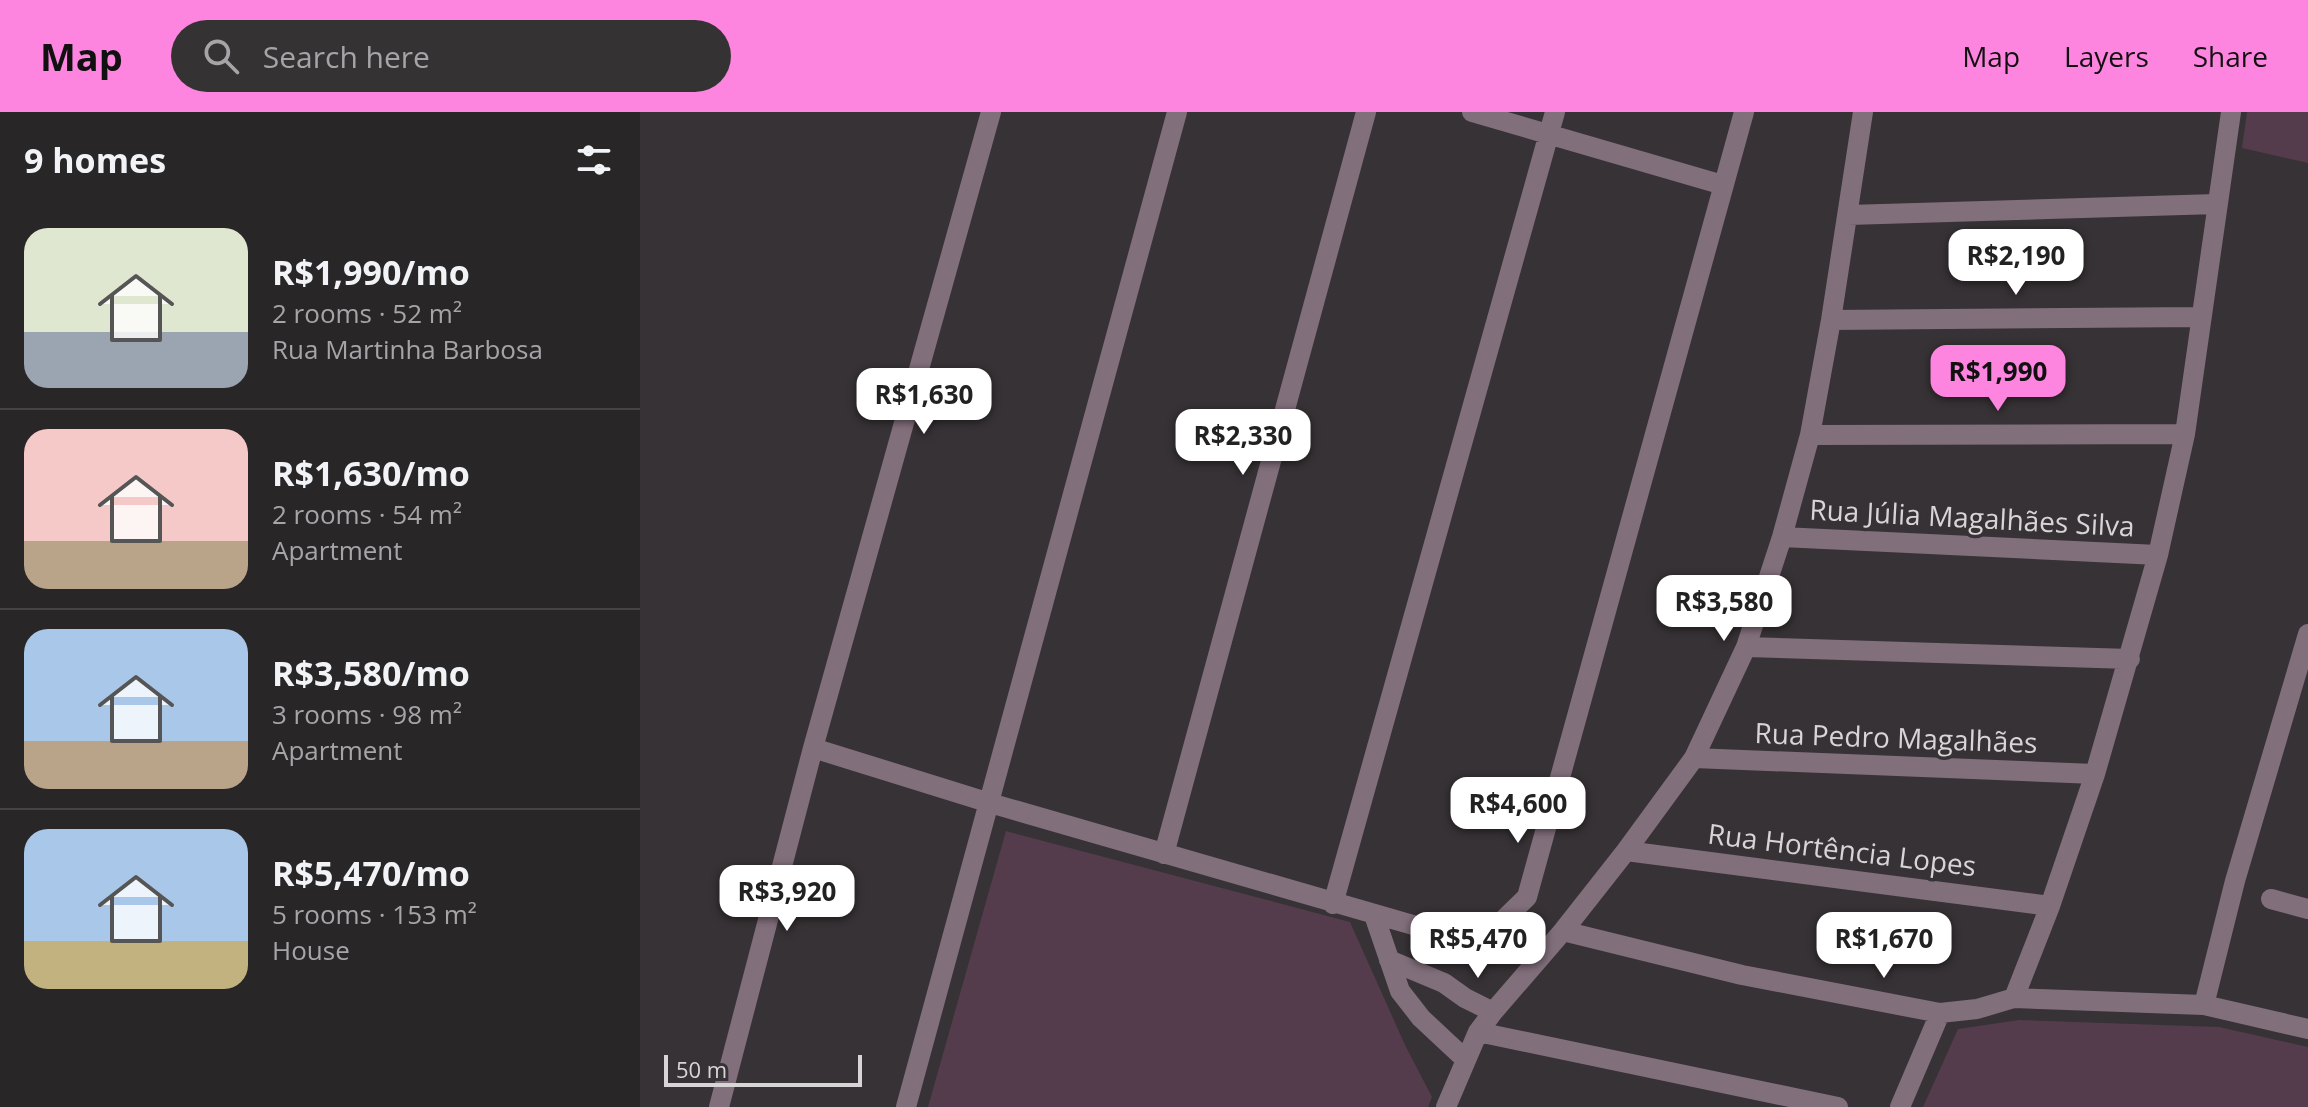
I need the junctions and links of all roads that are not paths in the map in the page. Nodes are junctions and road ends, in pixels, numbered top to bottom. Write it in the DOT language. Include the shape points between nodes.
graph roads {
  1 [pos="991,112"];
  2 [pos="1177,112"];
  3 [pos="1366,112"];
  4 [pos="1472,112"];
  5 [pos="1555,112"];
  6 [pos="1744,112"];
  7 [pos="1863,112"];
  8 [pos="2231,112"];
  9 [pos="1549,133"];
  10 [pos="1723,185"];
  11 [pos="2217,204"];
  12 [pos="1848,215"];
  13 [pos="2201,317"];
  14 [pos="1831,320"];
  15 [pos="2185,434"];
  16 [pos="1810,435"];
  17 [pos="1782,537"];
  18 [pos="2158,555"];
  19 [pos="2308,634"];
  20 [pos="1746,647"];
  21 [pos="2130,659"];
  22 [pos="813,748"];
  23 [pos="1694,758"];
  24 [pos="2095,774"];
  25 [pos="990,803"];
  26 [pos="1626,851"];
  27 [pos="1164,854"];
  28 [pos="2271,899"];
  29 [pos="1333,904"];
  30 [pos="2050,906"];
  31 [pos="2308,909"];
  32 [pos="1374,915"];
  33 [pos="1563,931"];
  34 [pos="1389,960"];
  35 [pos="2014,998"];
  36 [pos="2204,1005"];
  37 [pos="1493,1012"];
  38 [pos="1940,1013"];
  39 [pos="2308,1029"];
  40 [pos="1478,1032"];
  41 [pos="1466,1060"];
  42 [pos="719,1107"];
  43 [pos="906,1107"];
  44 [pos="1446,1107"];
  45 [pos="1838,1107"];
  46 [pos="1900,1107"];
  1 -- 22 [label="street"];
  2 -- 25 [label="street"];
  3 -- 27 [label="street"];
  4 -- 9 [label="street"];
  5 -- 9 [label="street"];
  6 -- 10 [label="street"];
  7 -- 12 [label="street"];
  8 -- 11 [label="street"];
  9 -- 10 [label="street"];
  9 -- 29 [label="street"];
  10 -- 32 [label="street" via="1527,897 1489,934 1458,938"];
  11 -- 12 [label="street"];
  11 -- 13 [label="street"];
  12 -- 14 [label="street"];
  13 -- 14 [label="street"];
  13 -- 15 [label="street"];
  14 -- 16 [label="street"];
  15 -- 16 [label="street"];
  15 -- 18 [label="street"];
  16 -- 17 [label="street"];
  17 -- 18 [label="street, Rua Júlia Magalhães Silva"];
  17 -- 20 [label="street"];
  18 -- 21 [label="street"];
  19 -- 36 [label="street"];
  20 -- 21 [label="street"];
  20 -- 23 [label="street"];
  21 -- 24 [label="street"];
  22 -- 25 [label="street"];
  22 -- 42 [label="street"];
  23 -- 24 [label="street, Rua Pedro Magalhães"];
  23 -- 26 [label="street"];
  24 -- 30 [label="street"];
  25 -- 27 [label="street"];
  25 -- 43 [label="street"];
  26 -- 30 [label="street, Rua Hortência Lopes"];
  26 -- 33 [label="street"];
  27 -- 29 [label="street"];
  28 -- 31 [label="street"];
  29 -- 32 [label="street"];
  30 -- 35 [label="street"];
  32 -- 34 [label="street"];
  33 -- 37 [label="street"];
  33 -- 38 [label="street" via="1742,975"];
  34 -- 37 [label="street" via="1444,983"];
  34 -- 41 [label="street" via="1411,1006"];
  35 -- 36 [label="street"];
  35 -- 38 [label="street"];
  36 -- 39 [label="street"];
  37 -- 40 [label="street"];
  38 -- 46 [label="street"];
  40 -- 41 [label="street"];
  40 -- 45 [label="street"];
  41 -- 44 [label="street"];
}
